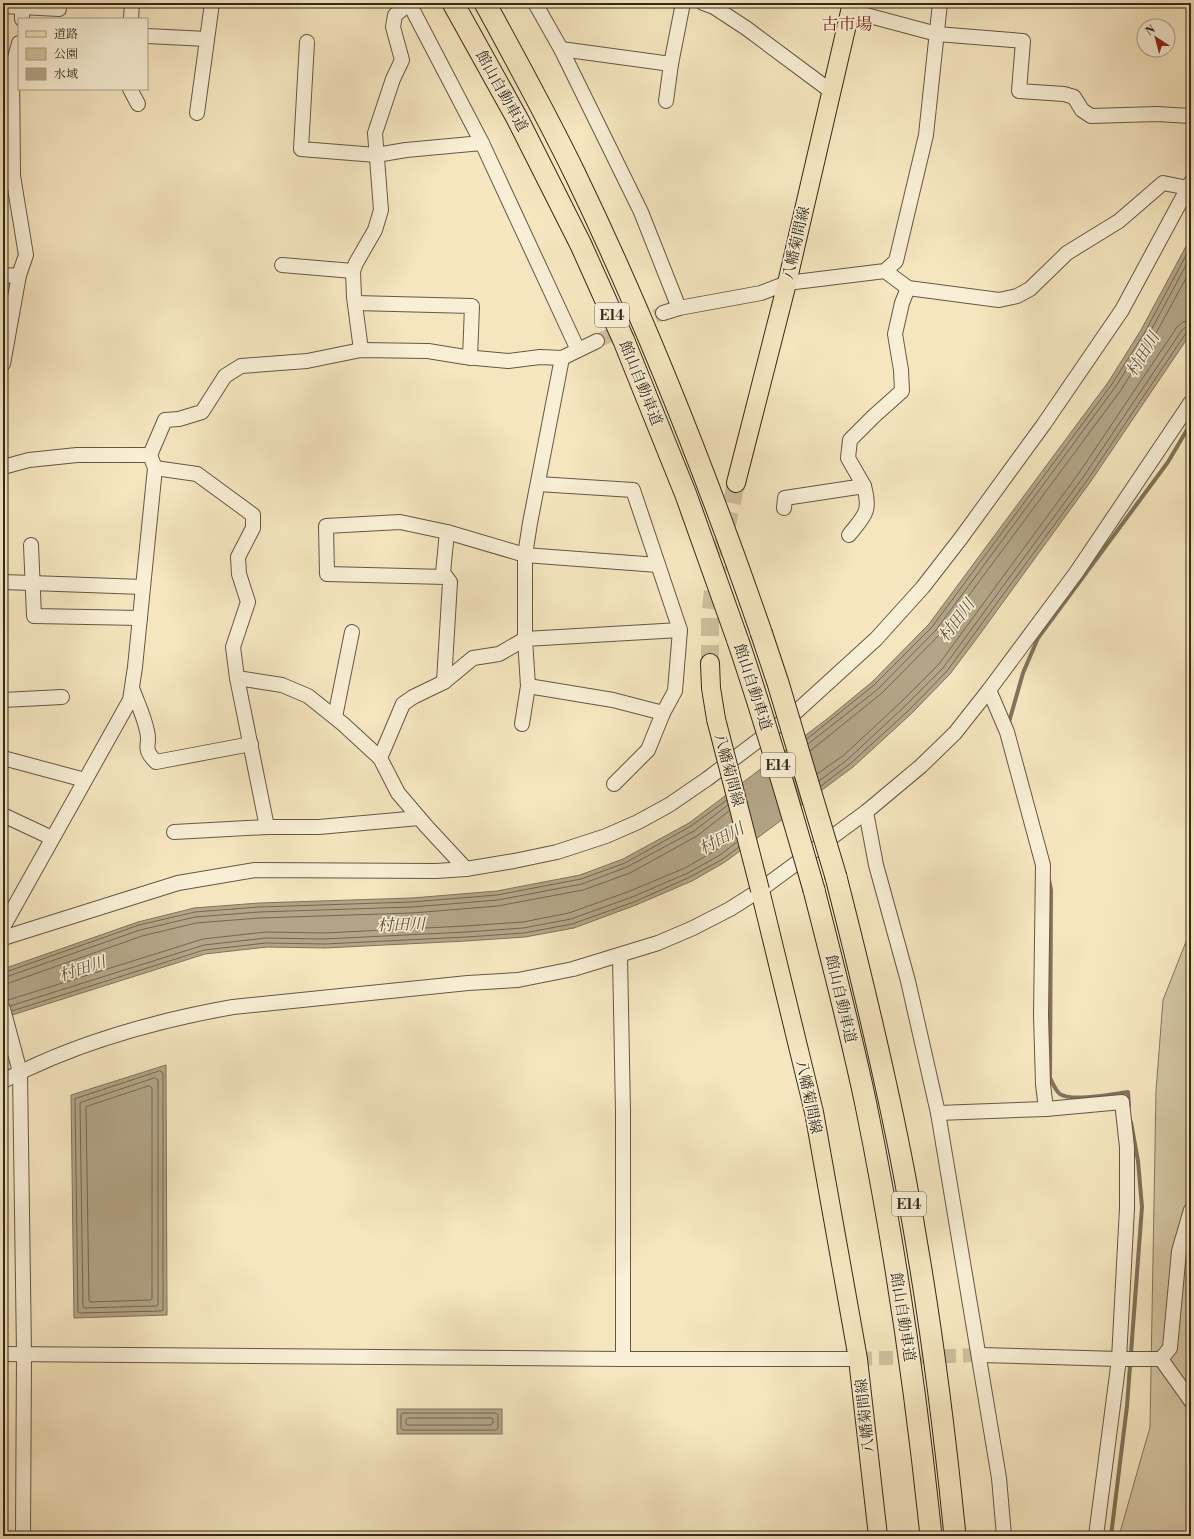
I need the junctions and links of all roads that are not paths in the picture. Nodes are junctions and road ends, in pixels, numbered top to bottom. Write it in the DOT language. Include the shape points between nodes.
graph roads {
  1 [pos="132,3"];
  2 [pos="212,3"];
  3 [pos="409,3"];
  4 [pos="453,3"];
  5 [pos="486,3"];
  6 [pos="535,3"];
  7 [pos="683,3"];
  8 [pos="703,3"];
  9 [pos="940,3"];
  10 [pos="3,6"];
  11 [pos="852,7"];
  12 [pos="58,9"];
  13 [pos="22,13"];
  14 [pos="131,18"];
  15 [pos="937,34"];
  16 [pos="148,36"];
  17 [pos="207,39"];
  18 [pos="307,42"];
  19 [pos="18,47"];
  20 [pos="561,49"];
  21 [pos="671,64"];
  22 [pos="131,90"];
  23 [pos="832,92"];
  24 [pos="666,101"];
  25 [pos="138,104"];
  26 [pos="197,113"];
  27 [pos="1191,116"];
  28 [pos="482,143"];
  29 [pos="376,155"];
  30 [pos="1190,185"];
  31 [pos="282,265"];
  32 [pos="353,271"];
  33 [pos="886,271"];
  34 [pos="19,275"];
  35 [pos="3,276"];
  36 [pos="787,283"];
  37 [pos="908,288"];
  38 [pos="355,303"];
  39 [pos="679,308"];
  40 [pos="663,313"];
  41 [pos="598,341"];
  42 [pos="361,350"];
  43 [pos="578,350"];
  44 [pos="470,358"];
  45 [pos="562,358"];
  46 [pos="3,364"];
  47 [pos="1191,402"];
  48 [pos="152,462"];
  49 [pos="3,467"];
  50 [pos="736,483"];
  51 [pos="538,484"];
  52 [pos="864,486"];
  53 [pos="784,508"];
  54 [pos="447,532"];
  55 [pos="849,535"];
  56 [pos="31,545"];
  57 [pos="526,555"];
  58 [pos="658,565"];
  59 [pos="446,577"];
  60 [pos="3,582"];
  61 [pos="33,583"];
  62 [pos="143,587"];
  63 [pos="140,618"];
  64 [pos="680,630"];
  65 [pos="352,632"];
  66 [pos="525,639"];
  67 [pos="710,663"];
  68 [pos="237,678"];
  69 [pos="444,682"];
  70 [pos="528,686"];
  71 [pos="132,688"];
  72 [pos="989,690"];
  73 [pos="62,697"];
  74 [pos="3,700"];
  75 [pos="663,713"];
  76 [pos="335,717"];
  77 [pos="522,724"];
  78 [pos="250,744"];
  79 [pos="3,758"];
  80 [pos="380,758"];
  81 [pos="85,780"];
  82 [pos="614,784"];
  83 [pos="866,812"];
  84 [pos="3,815"];
  85 [pos="419,818"];
  86 [pos="266,827"];
  87 [pos="174,832"];
  88 [pos="52,838"];
  89 [pos="466,868"];
  90 [pos="760,890"];
  91 [pos="3,927"];
  92 [pos="3,938"];
  93 [pos="620,956"];
  94 [pos="3,1009"];
  95 [pos="20,1072"];
  96 [pos="3,1081"];
  97 [pos="1046,1109"];
  98 [pos="938,1113"];
  99 [pos="1191,1210"];
  100 [pos="24,1353"];
  101 [pos="3,1354"];
  102 [pos="980,1355"];
  103 [pos="858,1359"];
  104 [pos="1118,1359"];
  105 [pos="1162,1359"];
  106 [pos="623,1360"];
  107 [pos="1191,1401"];
  108 [pos="23,1536"];
  109 [pos="878,1536"];
  110 [pos="931,1536"];
  111 [pos="955,1536"];
  112 [pos="1004,1536"];
  113 [pos="1096,1536"];
  1 -- 14 [label="street"];
  2 -- 17 [label="street"];
  3 -- 28 [label="street"];
  3 -- 29 [label="street" via="395,15 392,27 402,60 375,133"];
  4 -- 110 [label="highway, 館山自動車道 / E14, bridge" via="518,120 581,245 612,314 686,495 756,693 814,890 865,1104 905,1325"];
  5 -- 111 [label="highway, 館山自動車道 / E14, bridge" via="575,174 647,332 709,486 782,697 836,877 872,1022 904,1173 929,1319"];
  6 -- 20 [label="street"];
  7 -- 21 [label="street"];
  8 -- 23 [label="street" via="746,28"];
  9 -- 15 [label="street"];
  10 -- 13 [label="street"];
  11 -- 15 [label="street"];
  11 -- 23 [label="main road, 八幡菊間線"];
  12 -- 13 [label="street"];
  15 -- 27 [label="street" via="1023,41 1019,91 1074,97 1082,110 1092,116"];
  15 -- 33 [label="street" via="926,135 896,262"];
  16 -- 17 [label="street"];
  17 -- 26 [label="street"];
  18 -- 29 [label="street" via="300,149"];
  19 -- 34 [label="street" via="12,68 13,176 26,255"];
  20 -- 21 [label="street"];
  20 -- 39 [label="street" via="641,212"];
  21 -- 24 [label="street"];
  22 -- 25 [label="street"];
  23 -- 36 [label="main road, 八幡菊間線"];
  28 -- 29 [label="street"];
  28 -- 43 [label="street"];
  29 -- 32 [label="street" via="381,210 375,230"];
  30 -- 37 [label="street" via="1163,183 1119,221 1066,253 1030,289 1017,296 999,300"];
  30 -- 89 [label="street" via="1122,310 1044,424 923,587 876,640 797,711 707,779 638,822 606,836 557,852"];
  31 -- 32 [label="street"];
  32 -- 38 [label="street"];
  33 -- 36 [label="street"];
  33 -- 37 [label="street"];
  34 -- 35 [label="street"];
  34 -- 46 [label="street"];
  36 -- 39 [label="street" via="761,293"];
  36 -- 50 [label="main road, 八幡菊間線"];
  37 -- 52 [label="street" via="895,334 902,391 850,440 848,458"];
  38 -- 42 [label="street"];
  38 -- 44 [label="street" via="472,306"];
  39 -- 40 [label="street"];
  41 -- 43 [label="street"];
  42 -- 44 [label="street" via="428,351"];
  42 -- 48 [label="street" via="307,361 242,366 225,376 202,412 165,420"];
  43 -- 45 [label="street"];
  44 -- 45 [label="street" via="508,361 540,357"];
  45 -- 51 [label="street"];
  47 -- 72 [label="street" via="1076,573"];
  48 -- 49 [label="street" via="77,455 28,460"];
  48 -- 62 [label="street"];
  48 -- 68 [label="street" via="197,474 253,516 253,528 238,557 239,574 248,602 233,647"];
  51 -- 57 [label="street"];
  51 -- 58 [label="street" via="633,490"];
  52 -- 53 [label="street" via="785,498"];
  52 -- 55 [label="street" via="868,499 866,513"];
  54 -- 57 [label="street"];
  54 -- 59 [label="street" via="444,572"];
  54 -- 59 [label="street" via="400,522 326,526 327,574"];
  56 -- 61 [label="street"];
  57 -- 58 [label="street"];
  57 -- 66 [label="street"];
  58 -- 64 [label="street"];
  59 -- 69 [label="street" via="450,582"];
  60 -- 61 [label="street"];
  61 -- 62 [label="street"];
  61 -- 63 [label="street" via="34,616"];
  62 -- 63 [label="street"];
  63 -- 71 [label="street"];
  64 -- 66 [label="street"];
  64 -- 75 [label="street" via="675,691"];
  65 -- 76 [label="street"];
  66 -- 69 [label="street" via="499,654 473,658"];
  66 -- 70 [label="street"];
  67 -- 90 [label="main road, 八幡菊間線, bridge" via="716,719"];
  68 -- 76 [label="street" via="282,685 308,696"];
  68 -- 78 [label="street"];
  69 -- 80 [label="street" via="404,704"];
  70 -- 75 [label="street" via="613,700"];
  70 -- 77 [label="street"];
  71 -- 78 [label="street" via="148,732 146,745 150,756 156,762"];
  71 -- 81 [label="street" via="130,700"];
  72 -- 83 [label="street" via="955,733 927,761"];
  72 -- 97 [label="street" via="1007,732 1043,865 1041,1015"];
  73 -- 74 [label="street"];
  75 -- 82 [label="street" via="648,750"];
  76 -- 80 [label="street"];
  78 -- 86 [label="street"];
  79 -- 81 [label="street"];
  80 -- 85 [label="street" via="398,793"];
  81 -- 88 [label="street"];
  83 -- 90 [label="street"];
  83 -- 98 [label="street" via="876,865 908,981"];
  84 -- 88 [label="street"];
  85 -- 86 [label="street" via="319,827"];
  85 -- 89 [label="street"];
  86 -- 87 [label="street"];
  88 -- 91 [label="street"];
  89 -- 92 [label="street" via="436,871 255,870 178,883"];
  90 -- 93 [label="street" via="693,928"];
  90 -- 103 [label="main road, 八幡菊間線" via="814,1112"];
  93 -- 95 [label="street" via="518,980 233,1007 159,1022 126,1032"];
  93 -- 106 [label="street"];
  94 -- 95 [label="street"];
  95 -- 96 [label="street"];
  95 -- 100 [label="street"];
  97 -- 98 [label="street"];
  97 -- 104 [label="street" via="1122,1102 1127,1147 1127,1208"];
  98 -- 102 [label="street"];
  99 -- 105 [label="street" via="1179,1251 1170,1348"];
  100 -- 101 [label="street"];
  100 -- 106 [label="street"];
  100 -- 108 [label="street"];
  102 -- 104 [label="street"];
  102 -- 112 [label="street" via="999,1478"];
  103 -- 106 [label="street"];
  103 -- 109 [label="main road, 八幡菊間線"];
  104 -- 105 [label="street"];
  104 -- 113 [label="street"];
  105 -- 107 [label="street"];
}
